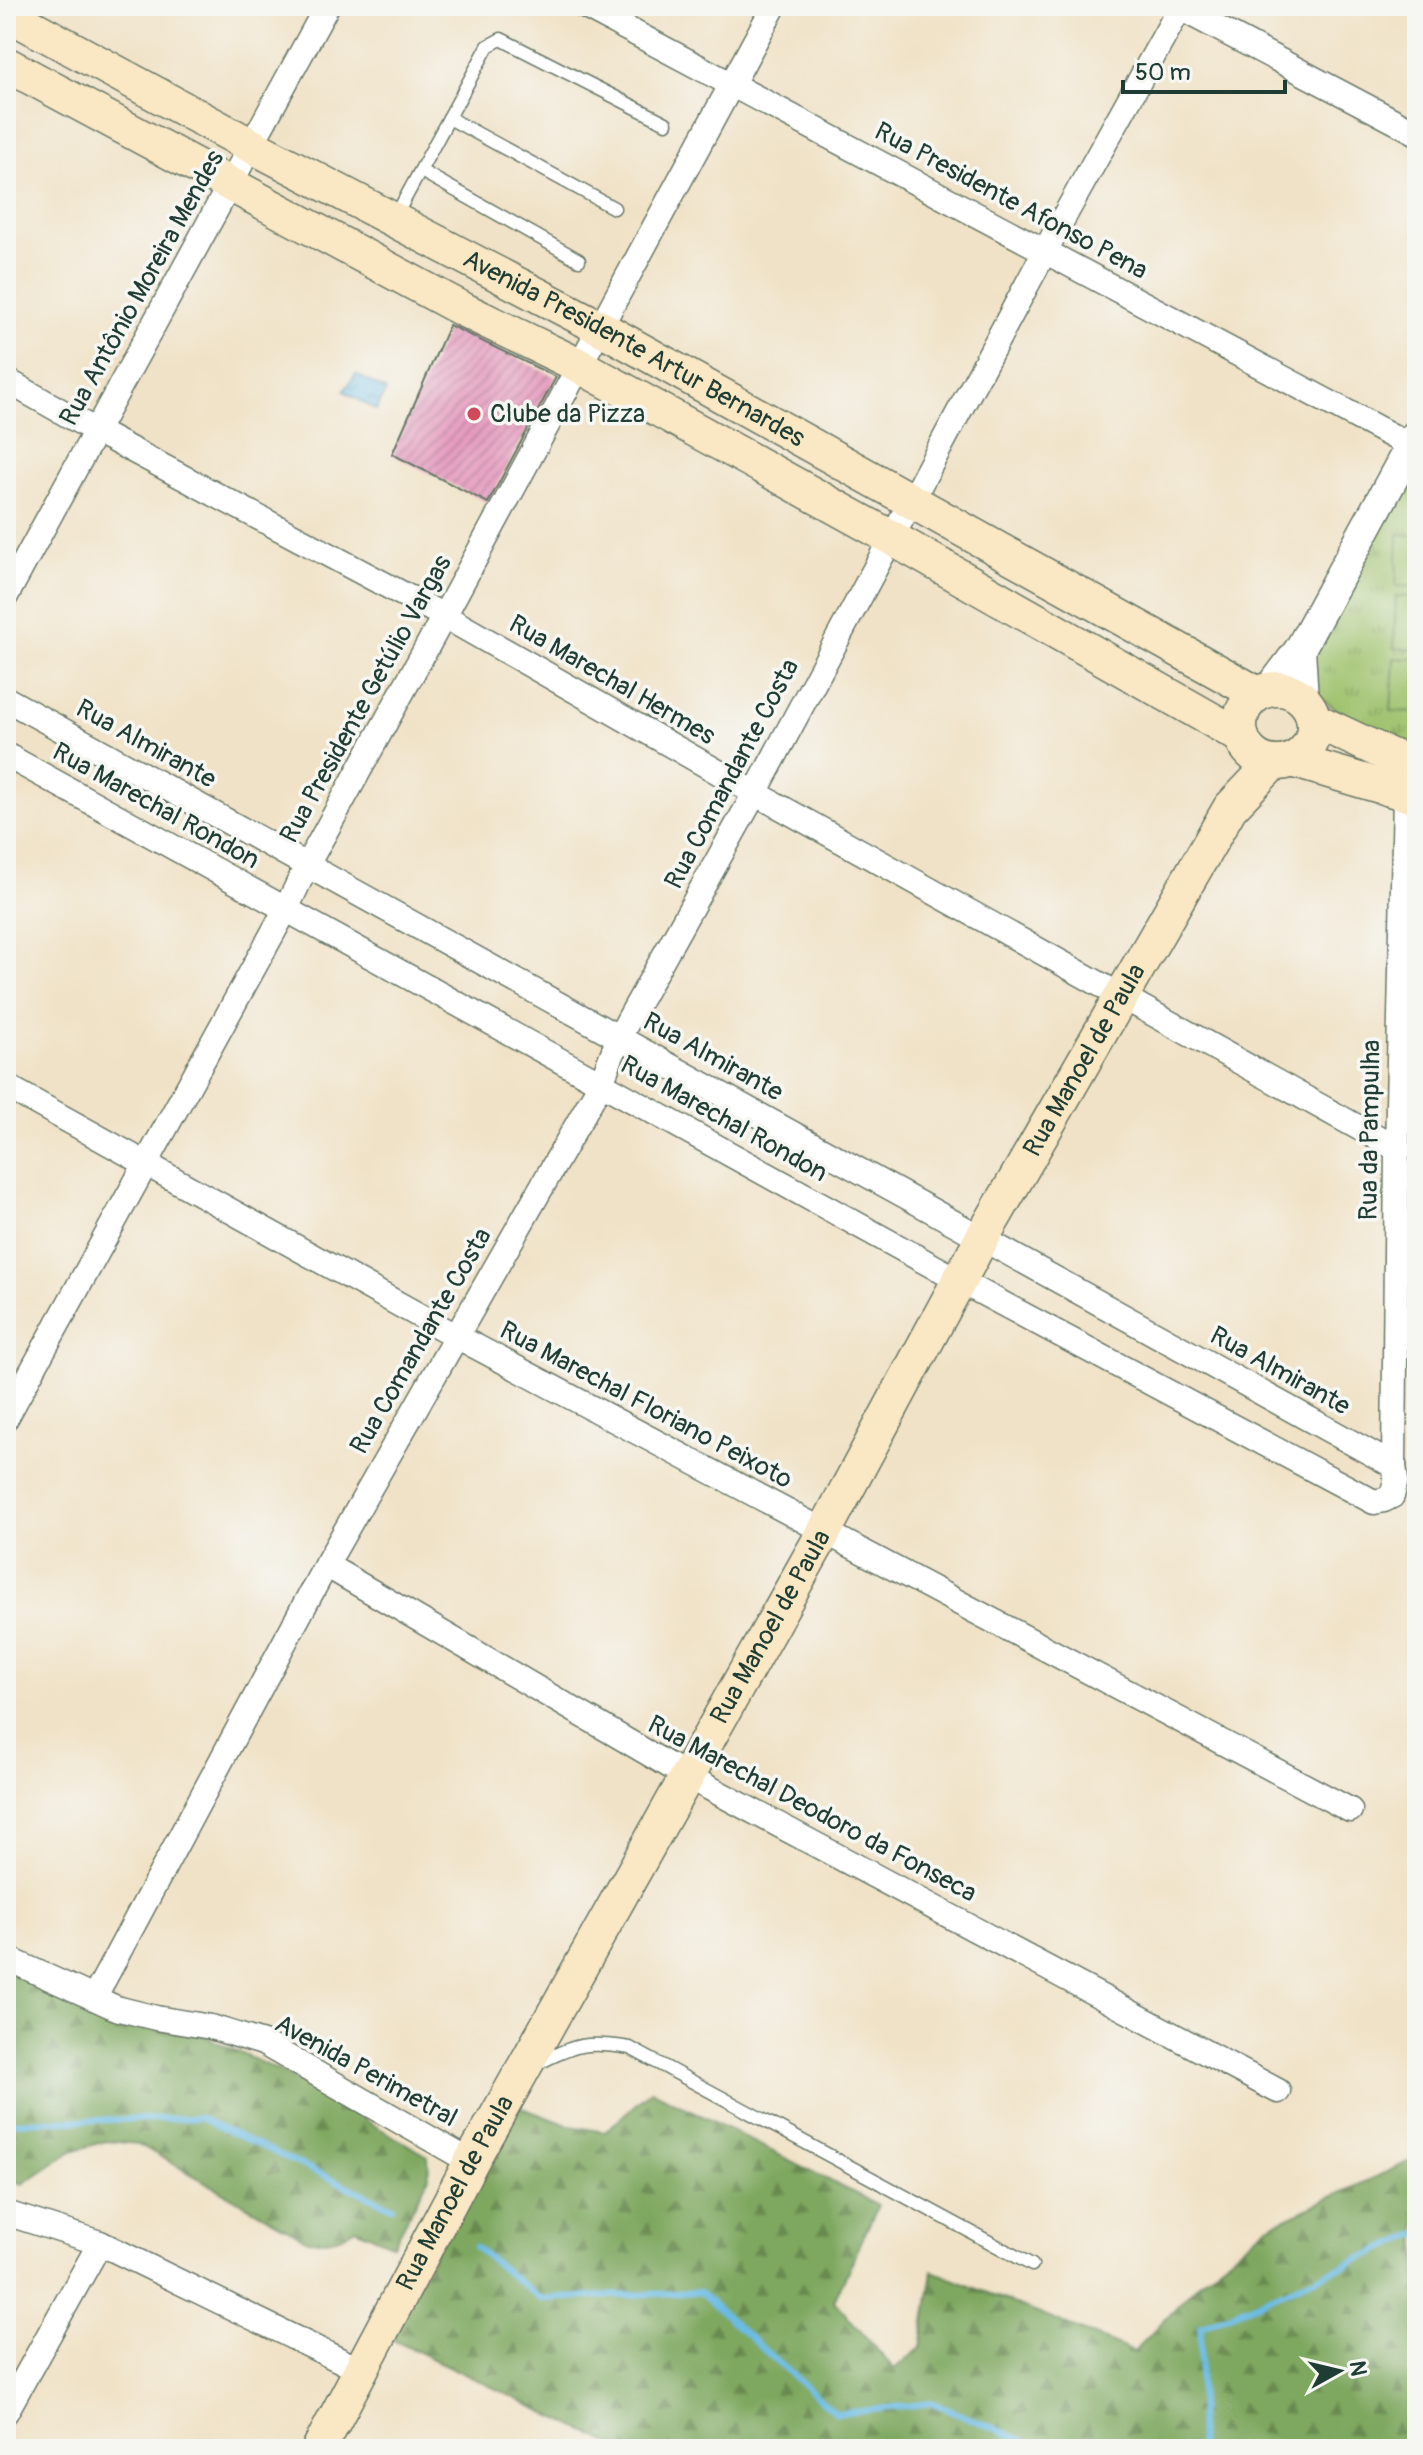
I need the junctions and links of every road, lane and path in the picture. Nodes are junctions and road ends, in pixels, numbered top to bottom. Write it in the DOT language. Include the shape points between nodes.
graph roads {
  1 [pos="327,6"];
  2 [pos="584,6"];
  3 [pos="774,6"];
  4 [pos="1179,7"];
  5 [pos="6,13"];
  6 [pos="6,64"];
  7 [pos="731,84"];
  8 [pos="449,118"];
  9 [pos="666,123"];
  10 [pos="1417,133"];
  11 [pos="252,146"];
  12 [pos="421,171"];
  13 [pos="230,184"];
  14 [pos="614,208"];
  15 [pos="394,219"];
  16 [pos="1045,251"];
  17 [pos="579,260"];
  18 [pos="599,327"];
  19 [pos="580,366"];
  20 [pos="6,380"];
  21 [pos="96,431"];
  22 [pos="1414,440"];
  23 [pos="911,501"];
  24 [pos="890,537"];
  25 [pos="6,596"];
  26 [pos="444,616"];
  27 [pos="1300,649"];
  28 [pos="1264,692"];
  29 [pos="6,699"];
  30 [pos="1309,710"];
  31 [pos="1264,752"];
  32 [pos="6,755"];
  33 [pos="1417,763"];
  34 [pos="755,793"];
  35 [pos="1411,796"];
  36 [pos="307,865"];
  37 [pos="286,909"];
  38 [pos="1409,946"];
  39 [pos="1121,995"];
  40 [pos="619,1037"];
  41 [pos="601,1083"];
  42 [pos="6,1086"];
  43 [pos="1407,1150"];
  44 [pos="146,1164"];
  45 [pos="1406,1232"];
  46 [pos="982,1238"];
  47 [pos="960,1281"];
  48 [pos="456,1336"];
  49 [pos="8,1408"];
  50 [pos="1394,1466"];
  51 [pos="824,1532"];
  52 [pos="326,1565"];
  53 [pos="687,1776"];
  54 [pos="1350,1810"];
  55 [pos="6,1958"];
  56 [pos="94,1998"];
  57 [pos="523,2071"];
  58 [pos="1278,2091"];
  59 [pos="471,2162"];
  60 [pos="6,2213"];
  61 [pos="100,2243"];
  62 [pos="1032,2265"];
  63 [pos="360,2370"];
  64 [pos="6,2412"];
  65 [pos="319,2449"];
  1 -- 11 [label="street, Rua Antônio Moreira Mendes"];
  2 -- 7 [label="street, Rua Presidente Afonso Pena"];
  3 -- 7 [label="street, Rua Presidente Getúlio Vargas"];
  4 -- 10 [label="street"];
  4 -- 16 [label="street, Rua Comandante Costa"];
  5 -- 11 [label="main road, Avenida Presidente Artur Bernardes"];
  6 -- 13 [label="main road, Avenida Presidente Artur Bernardes"];
  7 -- 16 [label="street, Rua Presidente Afonso Pena"];
  7 -- 18 [label="street, Rua Presidente Getúlio Vargas"];
  8 -- 9 [label="lane" via="488,46 501,39"];
  8 -- 12 [label="lane"];
  8 -- 14 [label="lane"];
  11 -- 13 [label="street, Rua Antônio Moreira Mendes"];
  11 -- 15 [label="main road, Avenida Presidente Artur Bernardes"];
  12 -- 15 [label="lane"];
  12 -- 17 [label="lane"];
  13 -- 19 [label="main road, Avenida Presidente Artur Bernardes"];
  13 -- 21 [label="street, Rua Antônio Moreira Mendes"];
  15 -- 18 [label="main road, Avenida Presidente Artur Bernardes"];
  16 -- 22 [label="street, Rua Presidente Afonso Pena"];
  16 -- 23 [label="street, Rua Comandante Costa"];
  18 -- 19 [label="street, Rua Presidente Getúlio Vargas"];
  18 -- 23 [label="main road, Avenida Presidente Artur Bernardes"];
  19 -- 24 [label="main road, Avenida Presidente Artur Bernardes"];
  19 -- 26 [label="street, Rua Presidente Getúlio Vargas"];
  20 -- 21 [label="street, Rua Marechal Hermes"];
  21 -- 25 [label="street, Rua Antônio Moreira Mendes"];
  21 -- 26 [label="street, Rua Marechal Hermes"];
  22 -- 27 [label="street"];
  23 -- 24 [label="street, Rua Comandante Costa"];
  23 -- 28 [label="main road, Avenida Presidente Artur Bernardes"];
  24 -- 31 [label="main road, Avenida Presidente Artur Bernardes"];
  24 -- 34 [label="street, Rua Comandante Costa"];
  26 -- 34 [label="street, Rua Marechal Hermes"];
  26 -- 36 [label="street, Rua Presidente Getúlio Vargas"];
  27 -- 28 [label="street"];
  27 -- 30 [label="street"];
  28 -- 30 [label="main road" via="1293,692"];
  28 -- 31 [label="main road" via="1243,713 1240,725"];
  29 -- 36 [label="street, Rua Almirante"];
  30 -- 31 [label="main road" via="1314,733 1302,754"];
  30 -- 33 [label="main road" via="1393,757"];
  31 -- 35 [label="main road, Avenida Presidente Artur Bernardes"];
  31 -- 39 [label="main road, Rua Manoel de Paula"];
  32 -- 37 [label="street, Rua Marechal Rondon"];
  34 -- 39 [label="street, Rua Marechal Hermes"];
  34 -- 40 [label="street, Rua Comandante Costa"];
  35 -- 38 [label="street, Rua da Pampulha"];
  36 -- 37 [label="street, Rua Presidente Getúlio Vargas"];
  36 -- 40 [label="street, Rua Almirante"];
  37 -- 41 [label="street, Rua Marechal Rondon"];
  37 -- 44 [label="street, Rua Presidente Getúlio Vargas"];
  38 -- 43 [label="street, Rua da Pampulha"];
  39 -- 43 [label="street, Rua Marechal Hermes"];
  39 -- 46 [label="main road, Rua Manoel de Paula"];
  40 -- 41 [label="street, Rua Comandante Costa"];
  40 -- 46 [label="street, Rua Almirante"];
  41 -- 47 [label="street, Rua Marechal Rondon"];
  41 -- 48 [label="street, Rua Comandante Costa"];
  42 -- 44 [label="street, Rua Marechal Floriano Peixoto"];
  43 -- 45 [label="street, Rua da Pampulha"];
  44 -- 48 [label="street, Rua Marechal Floriano Peixoto"];
  44 -- 49 [label="street, Rua Presidente Getúlio Vargas"];
  45 -- 50 [label="street, Rua da Pampulha"];
  46 -- 47 [label="main road, Rua Manoel de Paula"];
  46 -- 50 [label="street, Rua Almirante"];
  47 -- 50 [label="street, Rua Marechal Rondon" via="1374,1502 1392,1496"];
  47 -- 51 [label="main road, Rua Manoel de Paula"];
  48 -- 51 [label="street, Rua Marechal Floriano Peixoto"];
  48 -- 52 [label="street, Rua Comandante Costa"];
  51 -- 53 [label="main road, Rua Manoel de Paula"];
  51 -- 54 [label="street, Rua Marechal Floriano Peixoto"];
  52 -- 53 [label="street, Rua Marechal Deodoro da Fonseca"];
  52 -- 56 [label="street, Rua Comandante Costa"];
  53 -- 57 [label="main road, Rua Manoel de Paula"];
  53 -- 58 [label="street, Rua Marechal Deodoro da Fonseca"];
  55 -- 56 [label="street, Avenida Perimetral"];
  56 -- 59 [label="street, Avenida Perimetral" via="116,2008 263,2043"];
  57 -- 59 [label="main road, Rua Manoel de Paula"];
  57 -- 62 [label="lane" via="570,2047 630,2048"];
  59 -- 63 [label="main road, Rua Manoel de Paula"];
  60 -- 61 [label="street"];
  61 -- 63 [label="street"];
  61 -- 64 [label="street"];
  63 -- 65 [label="main road, Rua Manoel de Paula"];
}
